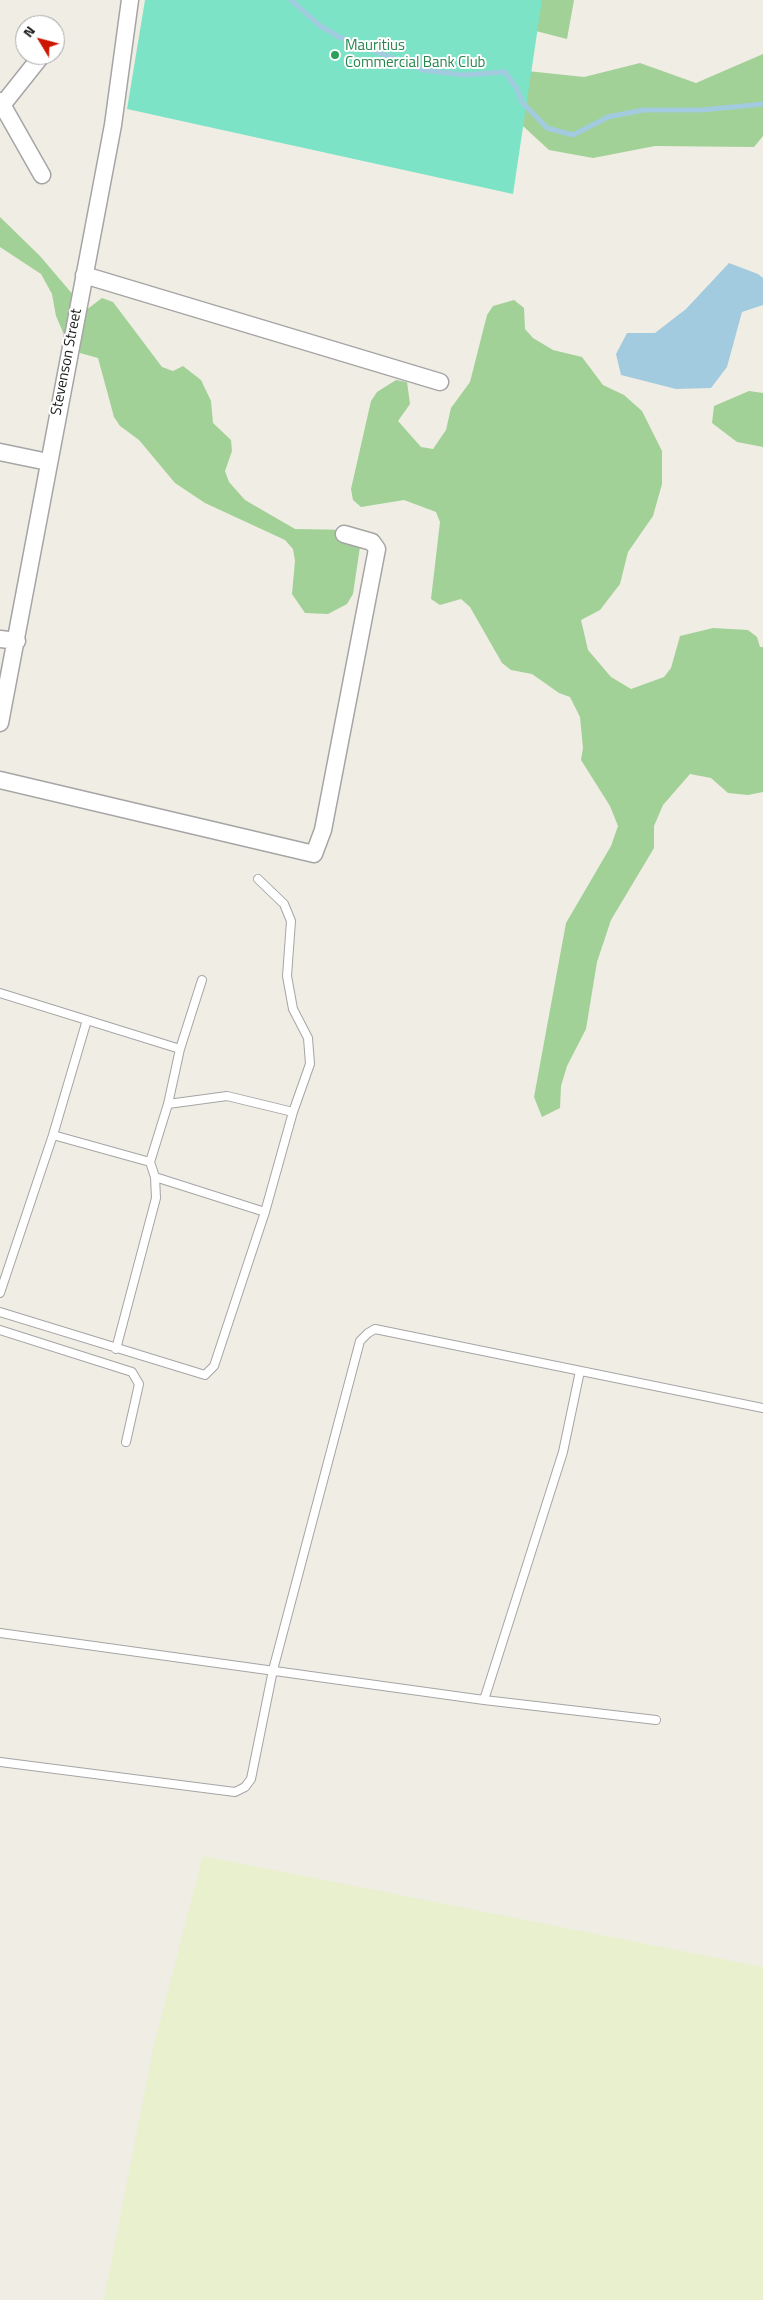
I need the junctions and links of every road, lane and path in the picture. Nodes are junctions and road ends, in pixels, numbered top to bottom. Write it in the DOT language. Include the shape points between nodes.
graph roads {
  1 [pos="130,0"];
  2 [pos="33,65"];
  3 [pos="2,102"];
  4 [pos="42,175"];
  5 [pos="84,275"];
  6 [pos="440,382"];
  7 [pos="0,452"];
  8 [pos="48,462"];
  9 [pos="344,534"];
  10 [pos="0,639"];
  11 [pos="16,641"];
  12 [pos="0,723"];
  13 [pos="0,780"];
  14 [pos="258,880"];
  15 [pos="202,980"];
  16 [pos="0,993"];
  17 [pos="87,1020"];
  18 [pos="180,1048"];
  19 [pos="168,1104"];
  20 [pos="293,1112"];
  21 [pos="53,1135"];
  22 [pos="150,1162"];
  23 [pos="155,1177"];
  24 [pos="265,1212"];
  25 [pos="0,1292"];
  26 [pos="0,1312"];
  27 [pos="0,1330"];
  28 [pos="116,1349"];
  29 [pos="580,1371"];
  30 [pos="763,1408"];
  31 [pos="126,1442"];
  32 [pos="0,1633"];
  33 [pos="273,1670"];
  34 [pos="484,1700"];
  35 [pos="656,1720"];
  36 [pos="0,1762"];
  1 -- 5 [label="street, Stevenson Street" via="113,125"];
  2 -- 3 [label="street"];
  3 -- 4 [label="street"];
  5 -- 6 [label="street"];
  5 -- 8 [label="street, Stevenson Street"];
  7 -- 8 [label="street"];
  8 -- 11 [label="street, Stevenson Street"];
  9 -- 13 [label="street" via="372,542 377,549 323,830 314,854"];
  10 -- 11 [label="street"];
  11 -- 12 [label="street, Stevenson Street"];
  14 -- 20 [label="lane" via="284,904 291,921 287,976 294,1009 308,1038 310,1064"];
  15 -- 18 [label="lane"];
  16 -- 17 [label="lane"];
  17 -- 18 [label="lane"];
  17 -- 21 [label="lane"];
  18 -- 19 [label="lane"];
  19 -- 20 [label="lane" via="227,1096"];
  19 -- 22 [label="lane"];
  20 -- 24 [label="lane"];
  21 -- 22 [label="lane"];
  21 -- 25 [label="lane"];
  22 -- 23 [label="lane"];
  23 -- 24 [label="lane"];
  23 -- 28 [label="lane" via="156,1198"];
  24 -- 28 [label="lane" via="214,1366 205,1375"];
  26 -- 28 [label="lane"];
  27 -- 31 [label="lane" via="132,1372 139,1384"];
  29 -- 30 [label="lane"];
  29 -- 33 [label="lane" via="375,1329 368,1333 360,1341"];
  29 -- 34 [label="lane" via="563,1452"];
  32 -- 33 [label="lane"];
  33 -- 34 [label="lane"];
  33 -- 36 [label="lane" via="251,1779 235,1792"];
  34 -- 35 [label="lane"];
}
